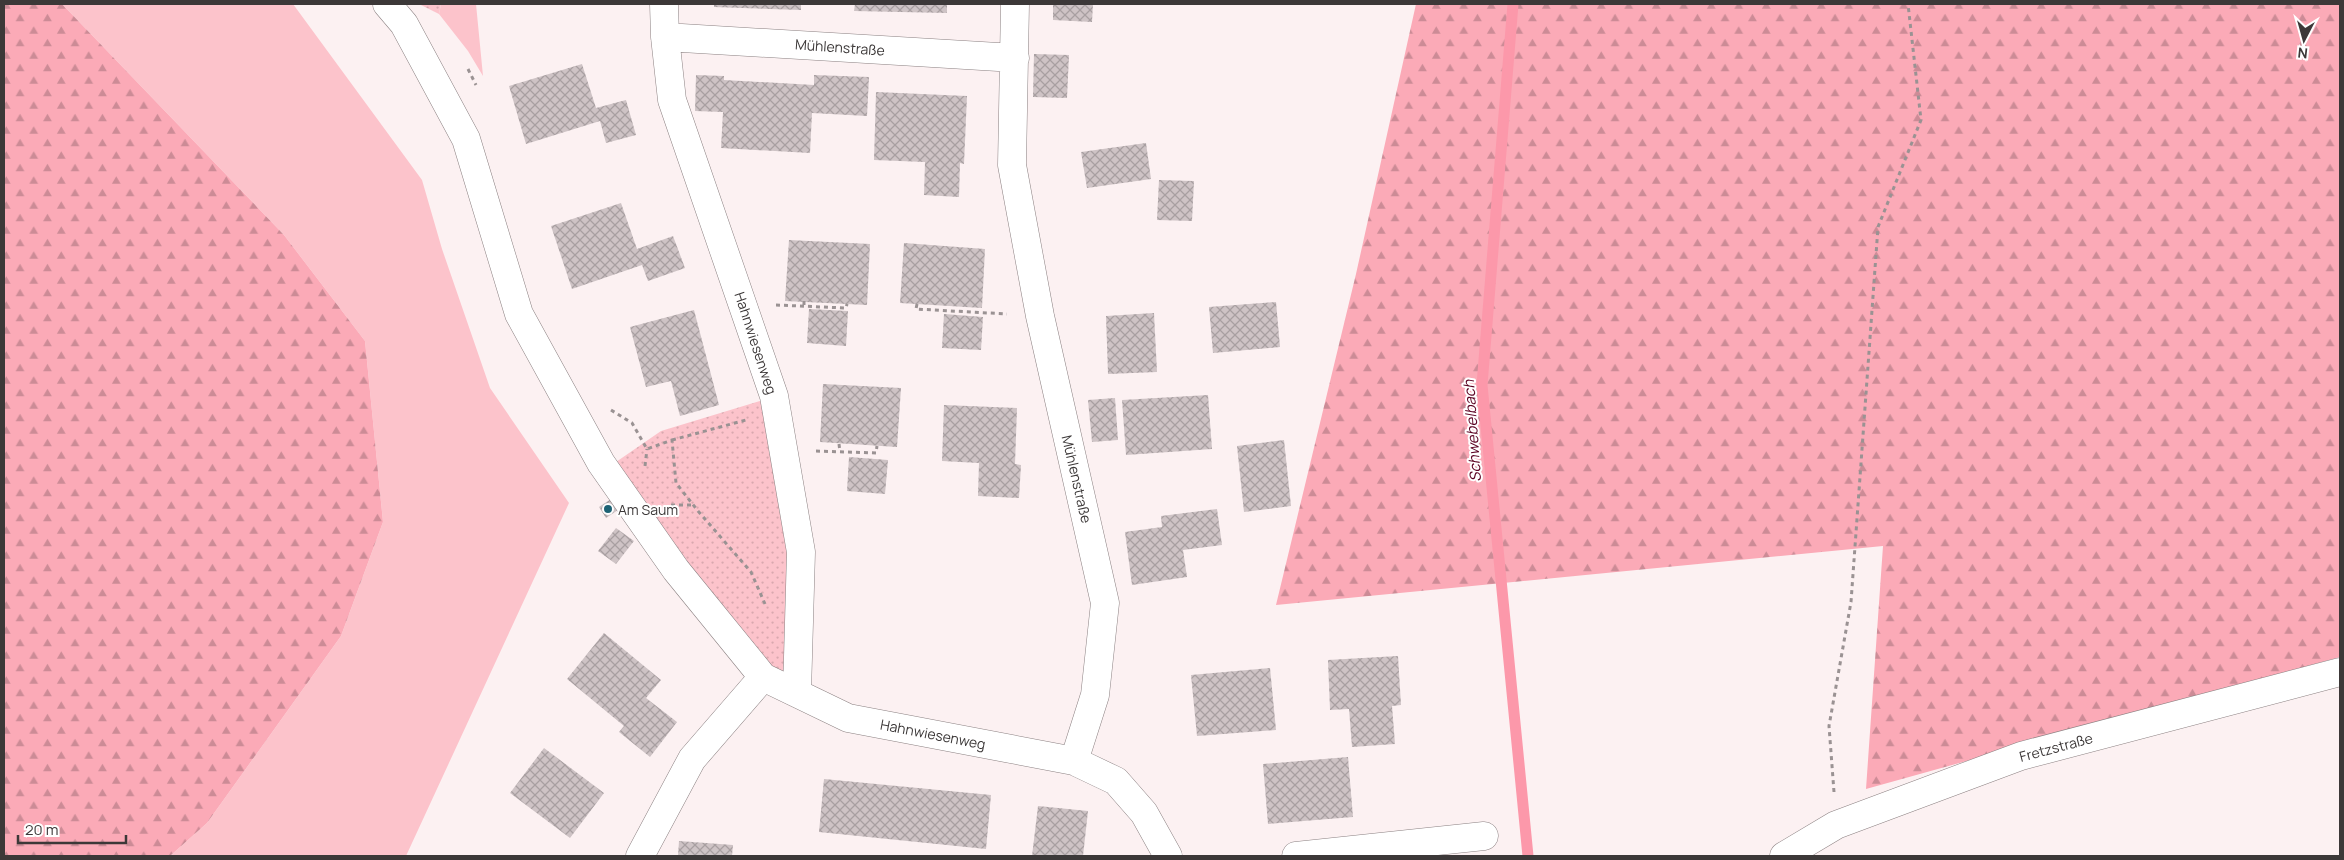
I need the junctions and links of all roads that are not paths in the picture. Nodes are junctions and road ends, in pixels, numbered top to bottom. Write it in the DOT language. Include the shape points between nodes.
graph roads {
  1 [pos="388,4"];
  2 [pos="664,4"];
  3 [pos="1015,4"];
  4 [pos="665,36"];
  5 [pos="1015,58"];
  6 [pos="2340,672"];
  7 [pos="763,677"];
  8 [pos="797,692"];
  9 [pos="1074,761"];
  10 [pos="1484,836"];
  11 [pos="640,856"];
  12 [pos="1168,856"];
  13 [pos="1296,856"];
  14 [pos="1784,856"];
  1 -- 7 [label="street" via="404,24 466,139 519,314 601,463 676,570"];
  2 -- 4 [label="street, Hahnwiesenweg"];
  3 -- 5 [label="street, Mühlenstraße"];
  4 -- 5 [label="street, Mühlenstraße"];
  4 -- 8 [label="street, Hahnwiesenweg" via="672,100 774,396 801,552"];
  5 -- 9 [label="street, Mühlenstraße" via="1012,165 1040,316 1105,603 1096,695"];
  6 -- 14 [label="street, Fretzstraße" via="2021,756 1836,825"];
  7 -- 8 [label="street, Hahnwiesenweg"];
  7 -- 11 [label="street" via="692,759"];
  8 -- 9 [label="street, Hahnwiesenweg" via="848,718"];
  9 -- 12 [label="street" via="1116,781 1144,813"];
  10 -- 13 [label="street"];
}
